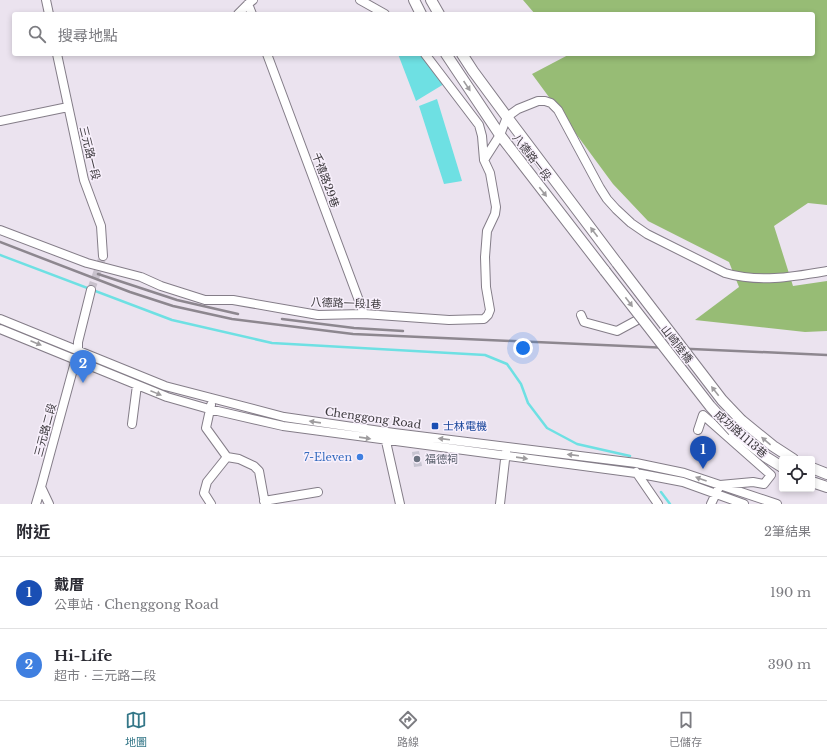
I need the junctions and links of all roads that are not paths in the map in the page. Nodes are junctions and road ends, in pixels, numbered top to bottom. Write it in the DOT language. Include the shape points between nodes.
graph roads {
  1 [pos="46,0"];
  2 [pos="360,0"];
  3 [pos="414,0"];
  4 [pos="432,0"];
  5 [pos="251,2"];
  6 [pos="49,12"];
  7 [pos="240,12"];
  8 [pos="252,12"];
  9 [pos="381,12"];
  10 [pos="420,12"];
  11 [pos="438,12"];
  12 [pos="57,56"];
  13 [pos="268,56"];
  14 [pos="427,56"];
  15 [pos="447,56"];
  16 [pos="463,56"];
  17 [pos="68,107"];
  18 [pos="507,117"];
  19 [pos="0,121"];
  20 [pos="500,135"];
  21 [pos="484,160"];
  22 [pos="0,230"];
  23 [pos="103,256"];
  24 [pos="617,263"];
  25 [pos="605,271"];
  26 [pos="827,271"];
  27 [pos="91,290"];
  28 [pos="364,314"];
  29 [pos="581,316"];
  30 [pos="641,318"];
  31 [pos="0,319"];
  32 [pos="0,329"];
  33 [pos="76,356"];
  34 [pos="137,385"];
  35 [pos="213,399"];
  36 [pos="209,409"];
  37 [pos="132,424"];
  38 [pos="698,430"];
  39 [pos="385,431"];
  40 [pos="385,441"];
  41 [pos="507,446"];
  42 [pos="505,456"];
  43 [pos="788,456"];
  44 [pos="227,458"];
  45 [pos="636,463"];
  46 [pos="779,465"];
  47 [pos="815,469"];
  48 [pos="636,473"];
  49 [pos="827,474"];
  50 [pos="815,483"];
  51 [pos="720,485"];
  52 [pos="41,487"];
  53 [pos="827,487"];
  54 [pos="318,492"];
  55 [pos="715,493"];
  56 [pos="264,502"];
  57 [pos="36,504"];
  58 [pos="49,504"];
  59 [pos="211,504"];
  60 [pos="400,504"];
  61 [pos="500,504"];
  62 [pos="658,504"];
  63 [pos="711,504"];
  64 [pos="744,504"];
  65 [pos="778,504"];
  1 -- 6 [label="street"];
  2 -- 9 [label="street"];
  3 -- 10 [label="main road"];
  4 -- 11 [label="main road"];
  5 -- 7 [label="street"];
  5 -- 8 [label="street"];
  12 -- 17 [label="street, 三元路一段"];
  13 -- 28 [label="street, 千禧路29巷"];
  14 -- 21 [label="street" via="479,125"];
  15 -- 20 [label="main road, 八德路一段, one-way"];
  16 -- 18 [label="main road, 八德路一段"];
  17 -- 19 [label="street"];
  17 -- 23 [label="street, 三元路一段" via="84,180 101,226"];
  18 -- 20 [label="street"];
  24 -- 18 [label="main road, 八德路一段, one-way"];
  18 -- 26 [label="street" via="518,109 538,101 551,103 558,110 607,199 616,209 647,234 725,273 743,277 782,279"];
  20 -- 21 [label="street"];
  20 -- 25 [label="main road, 八德路一段, one-way"];
  21 -- 28 [label="street, 八德路一段1巷" via="490,173 496,207 487,231 485,256 490,310 488,315 484,318 449,320"];
  22 -- 28 [label="street, 八德路一段1巷" via="87,263 141,277 205,300 233,300 318,315"];
  43 -- 24 [label="main road, 山崎陸橋, one-way, bridge" via="741,420 722,400"];
  25 -- 30 [label="main road, 山崎陸橋, one-way, bridge"];
  27 -- 33 [label="street"];
  29 -- 30 [label="street" via="584,322 617,331"];
  30 -- 46 [label="main road, 山崎陸橋, bridge" via="710,406 733,430"];
  31 -- 33 [label="street, Chenggong Road"];
  32 -- 33 [label="street, Chenggong Road, one-way"];
  33 -- 34 [label="street, Chenggong Road"];
  33 -- 35 [label="street, Chenggong Road"];
  33 -- 52 [label="street, 三元路二段"];
  34 -- 36 [label="street, Chenggong Road, one-way"];
  34 -- 37 [label="street"];
  35 -- 36 [label="street"];
  39 -- 35 [label="street, Chenggong Road, one-way" via="284,417"];
  36 -- 40 [label="street, Chenggong Road, one-way" via="283,426"];
  36 -- 44 [label="street" via="206,428"];
  38 -- 51 [label="street, 成功路1113巷" via="703,415 771,476 764,484 753,482"];
  39 -- 40 [label="street"];
  41 -- 39 [label="street, Chenggong Road, one-way"];
  40 -- 42 [label="street, Chenggong Road"];
  40 -- 60 [label="street"];
  41 -- 42 [label="street"];
  45 -- 41 [label="street, Chenggong Road, one-way"];
  42 -- 48 [label="street, Chenggong Road, one-way"];
  42 -- 61 [label="street"];
  44 -- 56 [label="street" via="239,459 254,466 258,471"];
  44 -- 59 [label="street" via="207,482 204,493"];
  45 -- 48 [label="street"];
  51 -- 45 [label="street, Chenggong Road, one-way" via="684,473"];
  47 -- 49 [label="main road"];
  48 -- 55 [label="street, Chenggong Road" via="683,482"];
  48 -- 62 [label="street"];
  50 -- 53 [label="main road"];
  51 -- 55 [label="street"];
  51 -- 65 [label="street, Chenggong Road"];
  52 -- 57 [label="street, 三元路二段"];
  52 -- 58 [label="street"];
  54 -- 56 [label="street"];
  55 -- 63 [label="street"];
  55 -- 64 [label="street, Chenggong Road"];
}
